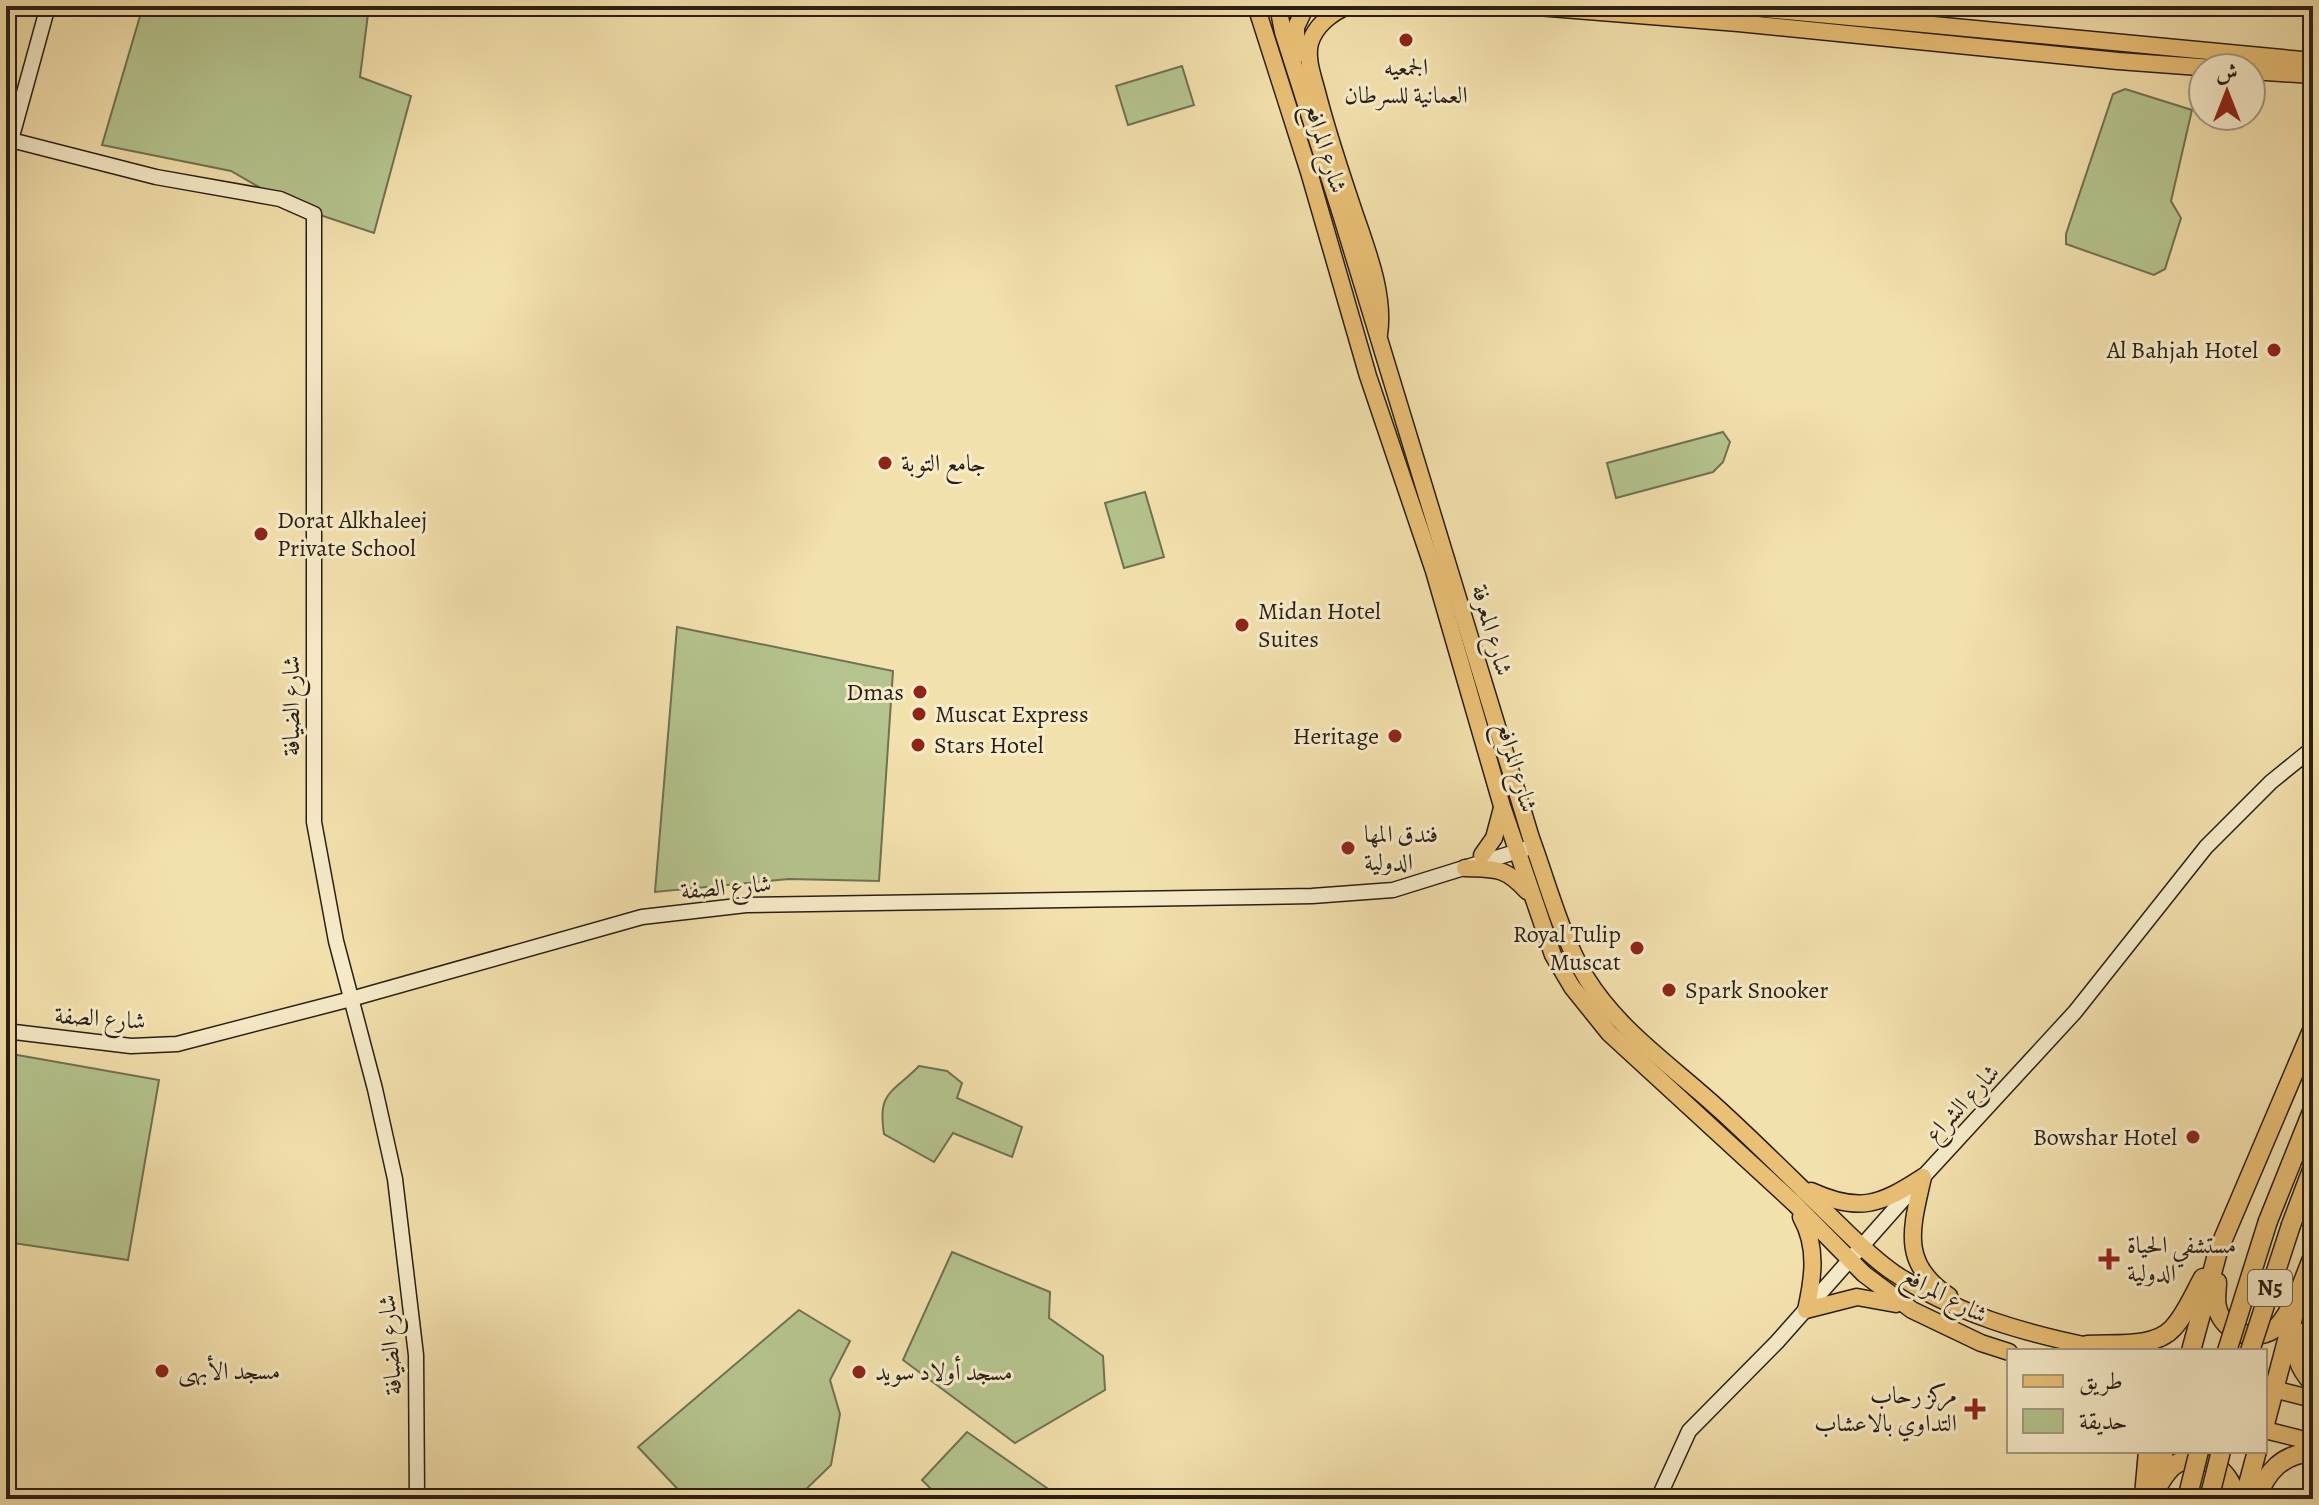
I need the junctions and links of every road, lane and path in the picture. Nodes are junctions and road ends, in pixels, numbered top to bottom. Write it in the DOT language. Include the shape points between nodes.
graph roads {
  1 [pos="48,6"];
  2 [pos="1240,6"];
  3 [pos="1256,6"];
  4 [pos="1278,6"];
  5 [pos="1306,6"];
  6 [pos="1348,6"];
  7 [pos="1525,6"];
  8 [pos="1734,6"];
  9 [pos="1266,44"];
  10 [pos="2313,61"];
  11 [pos="2187,66"];
  12 [pos="1297,72"];
  13 [pos="2267,72"];
  14 [pos="2313,75"];
  15 [pos="1379,339"];
  16 [pos="2313,748"];
  17 [pos="1502,806"];
  18 [pos="1533,842"];
  19 [pos="1516,848"];
  20 [pos="1482,855"];
  21 [pos="1465,868"];
  22 [pos="1531,894"];
  23 [pos="1575,918"];
  24 [pos="1571,944"];
  25 [pos="351,999"];
  26 [pos="2313,1028"];
  27 [pos="6,1031"];
  28 [pos="2313,1109"];
  29 [pos="2313,1167"];
  30 [pos="1923,1177"];
  31 [pos="1799,1185"];
  32 [pos="1795,1204"];
  33 [pos="1862,1246"];
  34 [pos="2218,1251"];
  35 [pos="2313,1256"];
  36 [pos="1849,1261"];
  37 [pos="2303,1283"];
  38 [pos="1806,1310"];
  39 [pos="1912,1310"];
  40 [pos="1974,1313"];
  41 [pos="2087,1345"];
  42 [pos="2106,1349"];
  43 [pos="2192,1349"];
  44 [pos="2228,1349"];
  45 [pos="2251,1349"];
  46 [pos="2007,1351"];
  47 [pos="2313,1383"];
  48 [pos="2269,1389"];
  49 [pos="2313,1399"];
  50 [pos="2267,1428"];
  51 [pos="2313,1442"];
  52 [pos="2313,1452"];
  53 [pos="2148,1453"];
  54 [pos="2163,1453"];
  55 [pos="2198,1453"];
  56 [pos="2220,1453"];
  57 [pos="2256,1453"];
  58 [pos="2150,1497"];
  59 [pos="417,1499"];
  60 [pos="1658,1499"];
  61 [pos="2187,1499"];
  62 [pos="2209,1499"];
  63 [pos="2236,1499"];
  64 [pos="2244,1499"];
  65 [pos="2256,1499"];
  1 -- 25 [label="street, شارع الضيافة" via="11,140 156,177 280,199 314,214 314,822"];
  2 -- 9 [label="main road"];
  3 -- 9 [label="main road, شارع المرافع"];
  4 -- 12 [label="main road, شارع المعرفة"];
  5 -- 12 [label="main road" via="1296,27"];
  6 -- 15 [label="main road" via="1314,34 1309,61 1382,312"];
  7 -- 11 [label="main road"];
  8 -- 10 [label="main road"];
  9 -- 17 [label="main road, شارع المرافع" via="1434,571"];
  12 -- 15 [label="main road, شارع المعرفة"];
  13 -- 14 [label="main road"];
  15 -- 18 [label="main road, شارع المعرفة"];
  16 -- 30 [label="street, شارع الشراع" via="2206,847 2075,1012"];
  17 -- 19 [label="main road, شارع المرافع"];
  17 -- 20 [label="main road" via="1494,838"];
  18 -- 19 [label="street, شارع الصفة"];
  18 -- 24 [label="main road, شارع المعرفة"];
  19 -- 20 [label="street, شارع الصفة"];
  19 -- 21 [label="street, شارع الصفة"];
  19 -- 22 [label="main road, شارع المرافع"];
  20 -- 21 [label="street, شارع الصفة"];
  21 -- 22 [label="main road" via="1508,873"];
  21 -- 25 [label="street, شارع الصفة" via="1393,890 1312,896 746,905 642,917"];
  22 -- 32 [label="main road, شارع المرافع" via="1553,955 1589,1011"];
  23 -- 24 [label="main road"];
  24 -- 31 [label="main road, شارع المعرفة" via="1588,981 1623,1023"];
  25 -- 27 [label="street, شارع الصفة" via="177,1044 131,1046"];
  25 -- 59 [label="street, شارع الضيافة" via="395,1179 416,1355"];
  26 -- 34 [label="highway"];
  28 -- 44 [label="highway, N5, bridge" via="2268,1221"];
  29 -- 45 [label="highway, N5, bridge"];
  30 -- 31 [label="main road" via="1883,1201 1866,1204 1839,1202"];
  30 -- 33 [label="street, شارع الشراع"];
  30 -- 40 [label="main road" via="1911,1233 1914,1254 1925,1277"];
  31 -- 33 [label="main road, شارع المرافع"];
  32 -- 36 [label="main road, شارع المرافع"];
  32 -- 38 [label="main road" via="1809,1234 1813,1265"];
  33 -- 36 [label="street, شارع الشراع"];
  33 -- 40 [label="main road, شارع المرافع" via="1925,1292"];
  34 -- 37 [label="highway" via="2216,1306 2224,1324 2241,1334 2261,1335 2278,1326"];
  34 -- 41 [label="highway" via="2166,1335 2151,1341"];
  34 -- 43 [label="highway"];
  35 -- 37 [label="highway"];
  36 -- 38 [label="street, شارع الشراع"];
  36 -- 39 [label="main road, شارع المرافع"];
  37 -- 47 [label="highway" via="2296,1353"];
  37 -- 48 [label="highway"];
  38 -- 39 [label="main road" via="1857,1297"];
  38 -- 60 [label="street, شارع الشراع" via="1689,1431"];
  39 -- 46 [label="main road, شارع المرافع"];
  40 -- 41 [label="main road, شارع المرافع"];
  41 -- 42 [label="main road, شارع المرافع"];
  48 -- 49 [label="main road"];
  50 -- 51 [label="main road"];
  52 -- 65 [label="highway" via="2282,1460"];
  53 -- 58 [label="highway"];
  54 -- 58 [label="highway"];
  55 -- 61 [label="highway, bridge"];
  56 -- 62 [label="highway, bridge"];
  57 -- 64 [label="highway"];
  58 -- 63 [label="highway" via="2172,1466 2190,1460 2223,1471"];
}
